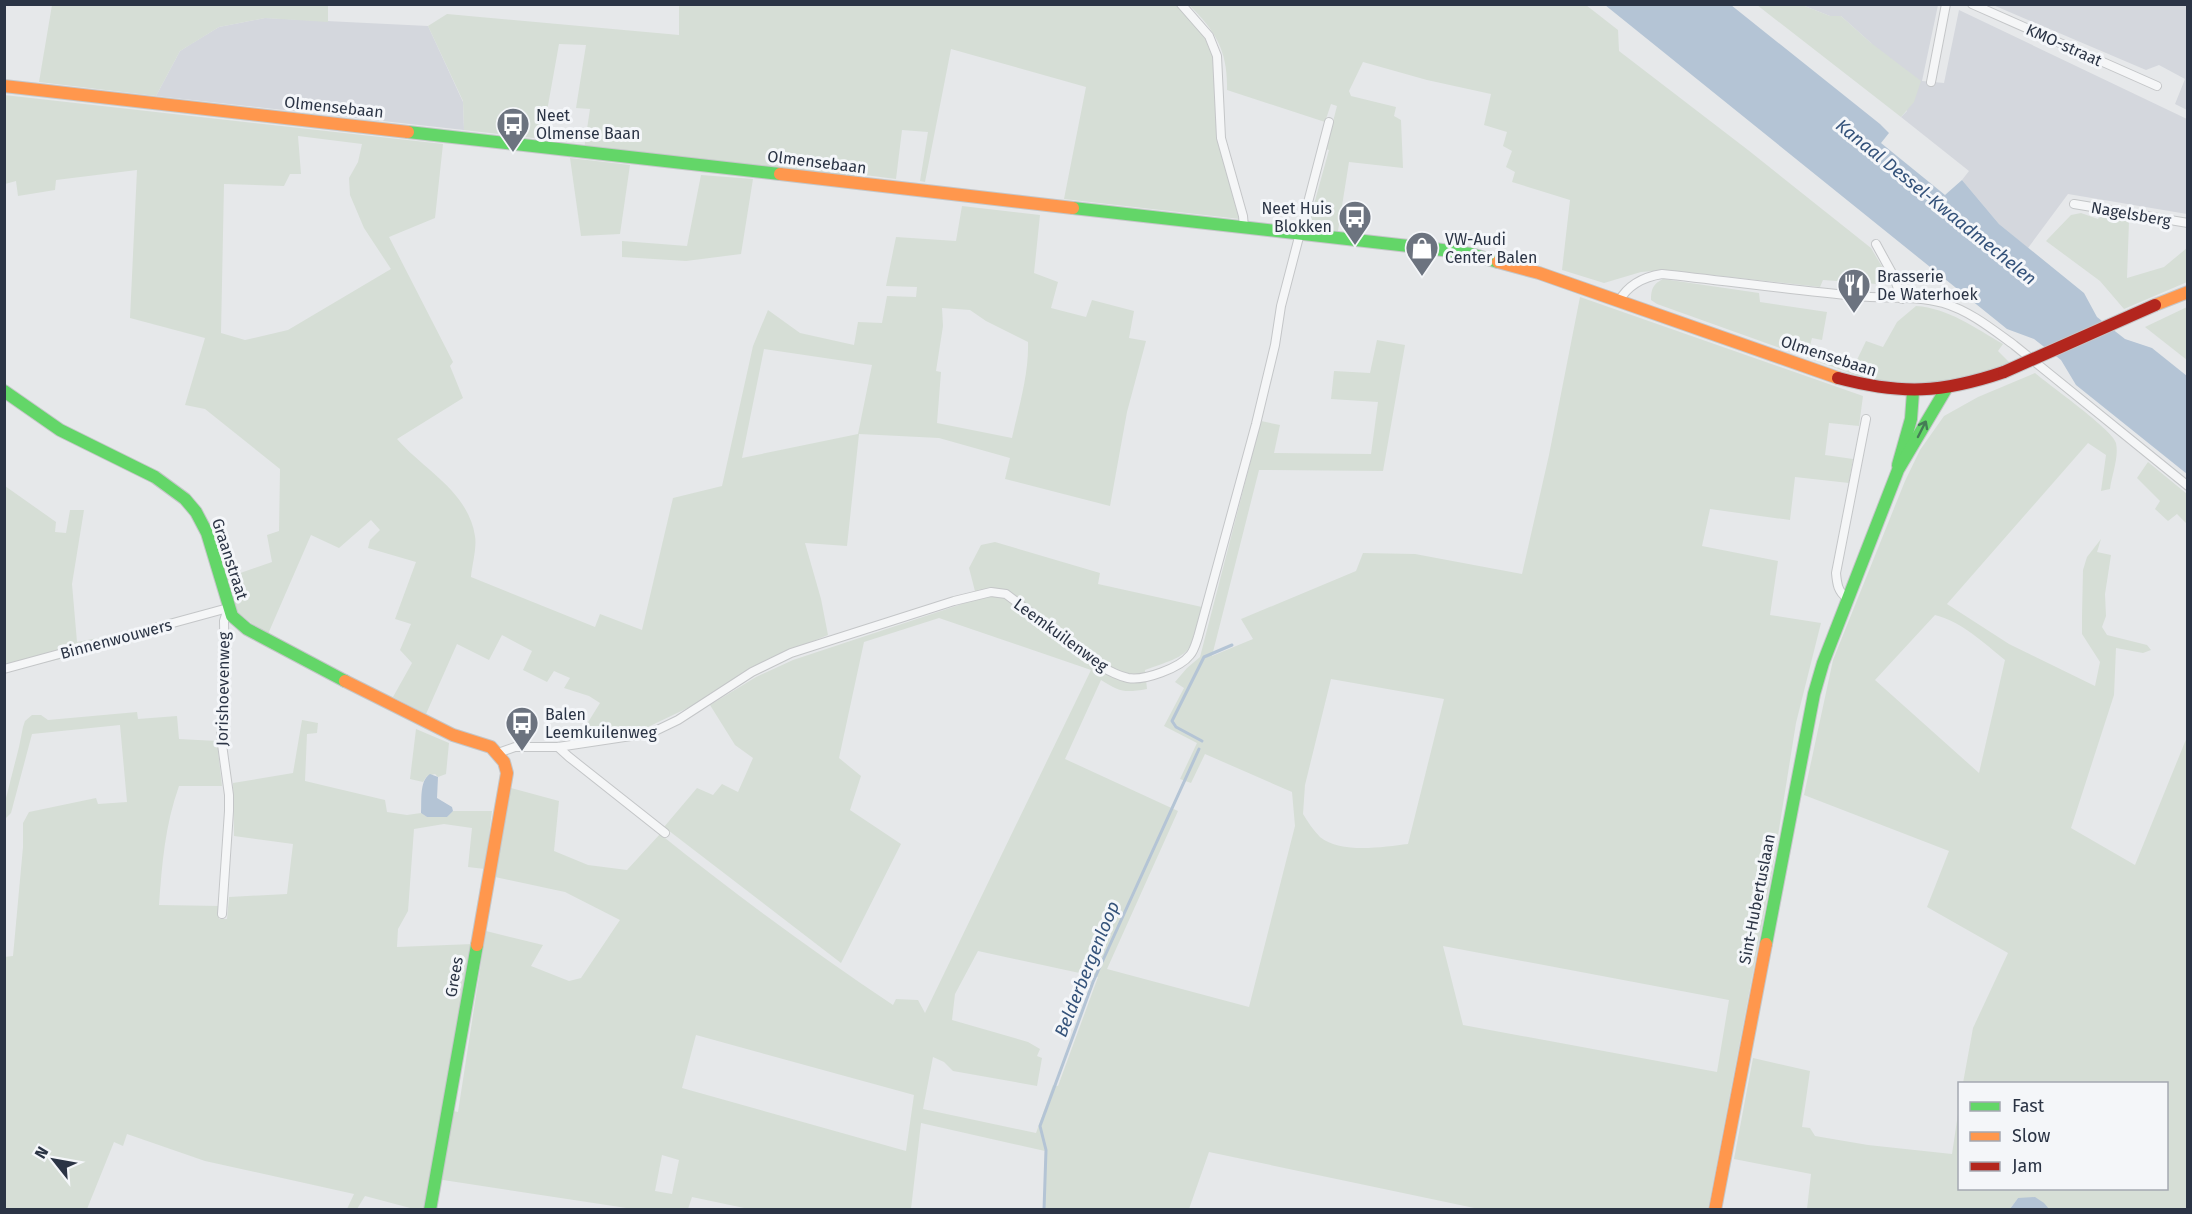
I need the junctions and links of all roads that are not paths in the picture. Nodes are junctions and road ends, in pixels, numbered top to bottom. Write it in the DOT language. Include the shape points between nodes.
graph roads {
  1 [pos="1180,4"];
  2 [pos="1946,4"];
  3 [pos="1972,4"];
  4 [pos="1931,82"];
  5 [pos="2157,86"];
  6 [pos="4,87"];
  7 [pos="1329,122"];
  8 [pos="2074,204"];
  9 [pos="2187,224"];
  10 [pos="1244,227"];
  11 [pos="1301,234"];
  12 [pos="1876,244"];
  13 [pos="2187,292"];
  14 [pos="1902,299"];
  15 [pos="1619,301"];
  16 [pos="1946,389"];
  17 [pos="4,391"];
  18 [pos="1913,392"];
  19 [pos="1866,419"];
  20 [pos="1898,470"];
  21 [pos="2187,486"];
  22 [pos="1847,598"];
  23 [pos="228,608"];
  24 [pos="4,669"];
  25 [pos="558,747"];
  26 [pos="498,753"];
  27 [pos="665,833"];
  28 [pos="222,914"];
  29 [pos="430,1209"];
  30 [pos="1715,1209"];
  1 -- 10 [label="street" via="1209,36 1217,56 1221,138"];
  2 -- 4 [label="street"];
  3 -- 5 [label="street, KMO-straat"];
  6 -- 10 [label="street, Olmensebaan"];
  7 -- 11 [label="street, Leemkuilenweg"];
  8 -- 9 [label="street, Nagelsberg"];
  10 -- 11 [label="street, Olmensebaan"];
  11 -- 15 [label="street, Olmensebaan" via="1471,254"];
  11 -- 25 [label="street, Leemkuilenweg" via="1198,637 1191,654 1182,662 1163,672 1128,678 1101,666 1006,594 991,592 791,653 651,733"];
  12 -- 14 [label="street"];
  13 -- 16 [label="street, Olmensebaan, bridge" via="2004,372"];
  14 -- 15 [label="street" via="1662,274 1635,283"];
  14 -- 21 [label="street" via="1944,303 1988,326"];
  15 -- 18 [label="street, Olmensebaan" via="1852,383"];
  16 -- 18 [label="street, Olmensebaan"];
  20 -- 16 [label="street, Sint-Hubertuslaan, one-way"];
  17 -- 23 [label="street, Graanstraat" via="68,434 148,474 186,500 204,528"];
  18 -- 20 [label="street, Sint-Hubertuslaan" via="1911,419"];
  19 -- 22 [label="street" via="1836,573 1841,594"];
  20 -- 22 [label="street, Sint-Hubertuslaan"];
  22 -- 30 [label="street, Sint-Hubertuslaan" via="1823,663 1806,732"];
  23 -- 24 [label="street, Binnenwouwers"];
  23 -- 26 [label="street, Graanstraat" via="247,629 303,660 453,735"];
  23 -- 28 [label="street, Jorishoevenweg" via="224,621 221,737 229,811"];
  25 -- 26 [label="street, Leemkuilenweg" via="515,747"];
  25 -- 27 [label="street"];
  26 -- 29 [label="street, Grees" via="507,773"];
}
